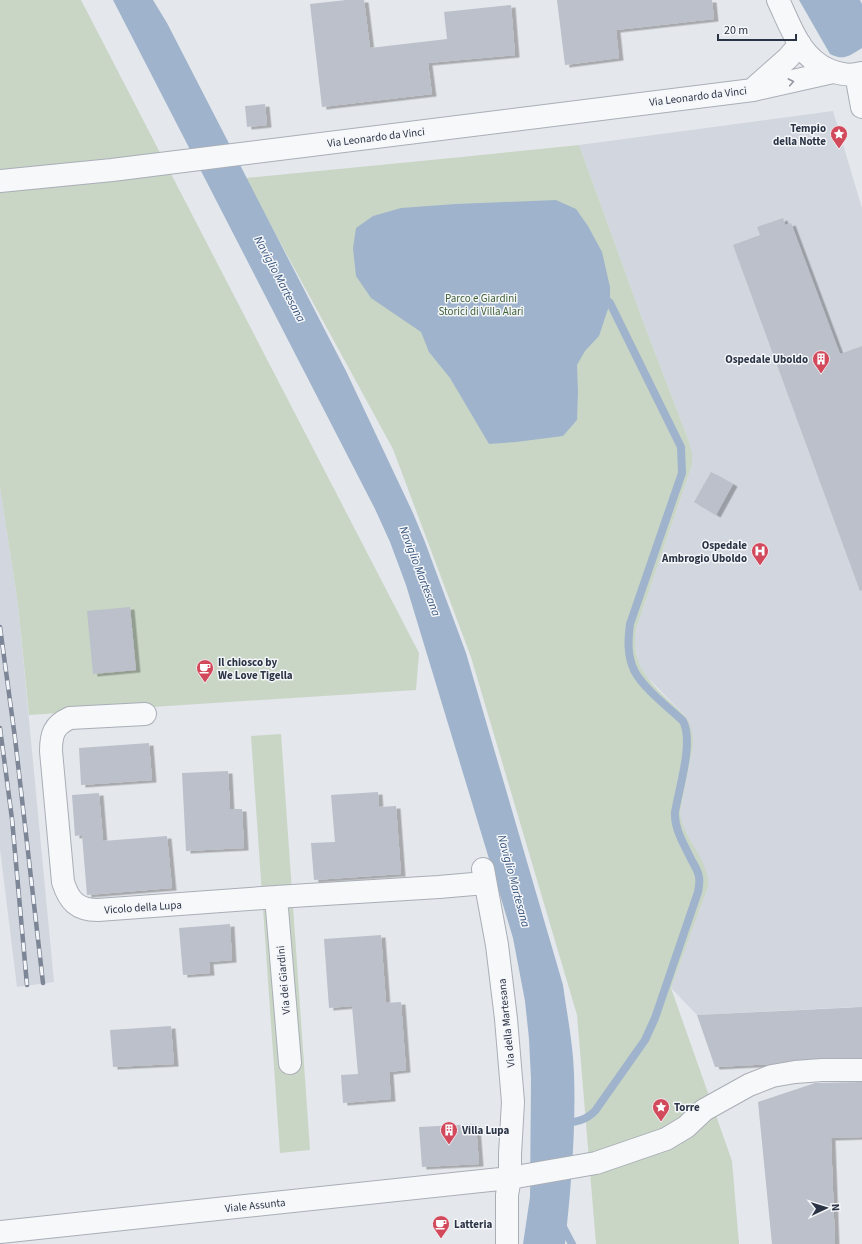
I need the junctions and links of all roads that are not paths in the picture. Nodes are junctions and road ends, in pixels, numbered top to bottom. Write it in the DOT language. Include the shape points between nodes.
graph roads {
  1 [pos="778,0"];
  2 [pos="800,44"];
  3 [pos="833,72"];
  4 [pos="859,74"];
  5 [pos="752,90"];
  6 [pos="862,107"];
  7 [pos="0,181"];
  8 [pos="145,714"];
  9 [pos="484,876"];
  10 [pos="276,897"];
  11 [pos="290,1062"];
  12 [pos="862,1070"];
  13 [pos="510,1178"];
  14 [pos="0,1232"];
  15 [pos="507,1244"];
  1 -- 2 [label="street"];
  2 -- 3 [label="street" via="814,63"];
  2 -- 5 [label="street, Via Leonardo da Vinci"];
  3 -- 4 [label="street" via="844,75"];
  5 -- 3 [label="street, Via Leonardo da Vinci, one-way"];
  4 -- 6 [label="street"];
  5 -- 7 [label="street, Via Leonardo da Vinci" via="112,170"];
  8 -- 10 [label="street, Vicolo della Lupa" via="70,718 57,726 53,733 51,751 62,875 65,889 72,902 86,909 98,910"];
  9 -- 10 [label="street, Vicolo della Lupa" via="439,887"];
  9 -- 13 [label="street, Via della Martesana" via="497,945 510,1066 513,1102"];
  10 -- 11 [label="street, Via dei Giardini"];
  12 -- 13 [label="street, Viale Assunta" via="822,1070 772,1076 749,1085 704,1110 686,1127 666,1139 596,1163"];
  13 -- 14 [label="street, Viale Assunta"];
  13 -- 15 [label="street, Via della Martesana" via="507,1195"];
}
